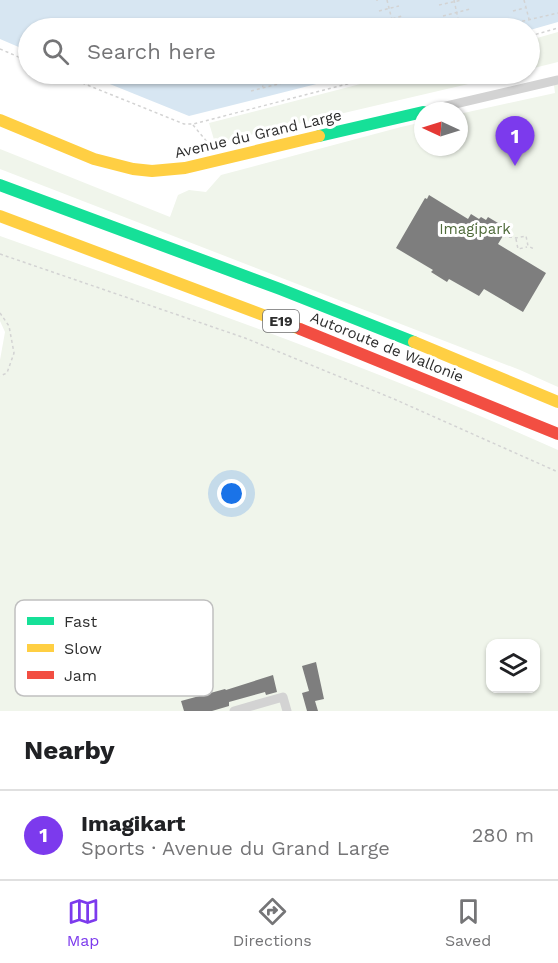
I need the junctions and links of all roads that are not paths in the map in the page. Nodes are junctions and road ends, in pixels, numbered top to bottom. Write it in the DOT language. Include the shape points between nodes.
graph roads {
  1 [pos="558,80"];
  2 [pos="463,102"];
  3 [pos="414,113"];
  4 [pos="0,120"];
  5 [pos="0,185"];
  6 [pos="0,216"];
  7 [pos="558,402"];
  8 [pos="558,434"];
  9 [pos="234,711"];
  10 [pos="286,711"];
  1 -- 2 [label="street, Avenue du Grand Large"];
  3 -- 4 [label="main road, Avenue du Grand Large" via="184,168 154,171 93,158"];
  5 -- 7 [label="main road, Autoroute de Wallonie / E19" via="328,308"];
  6 -- 8 [label="main road, Autoroute de Wallonie / E19" via="296,327"];
  9 -- 10 [label="street" via="283,698"];
}
